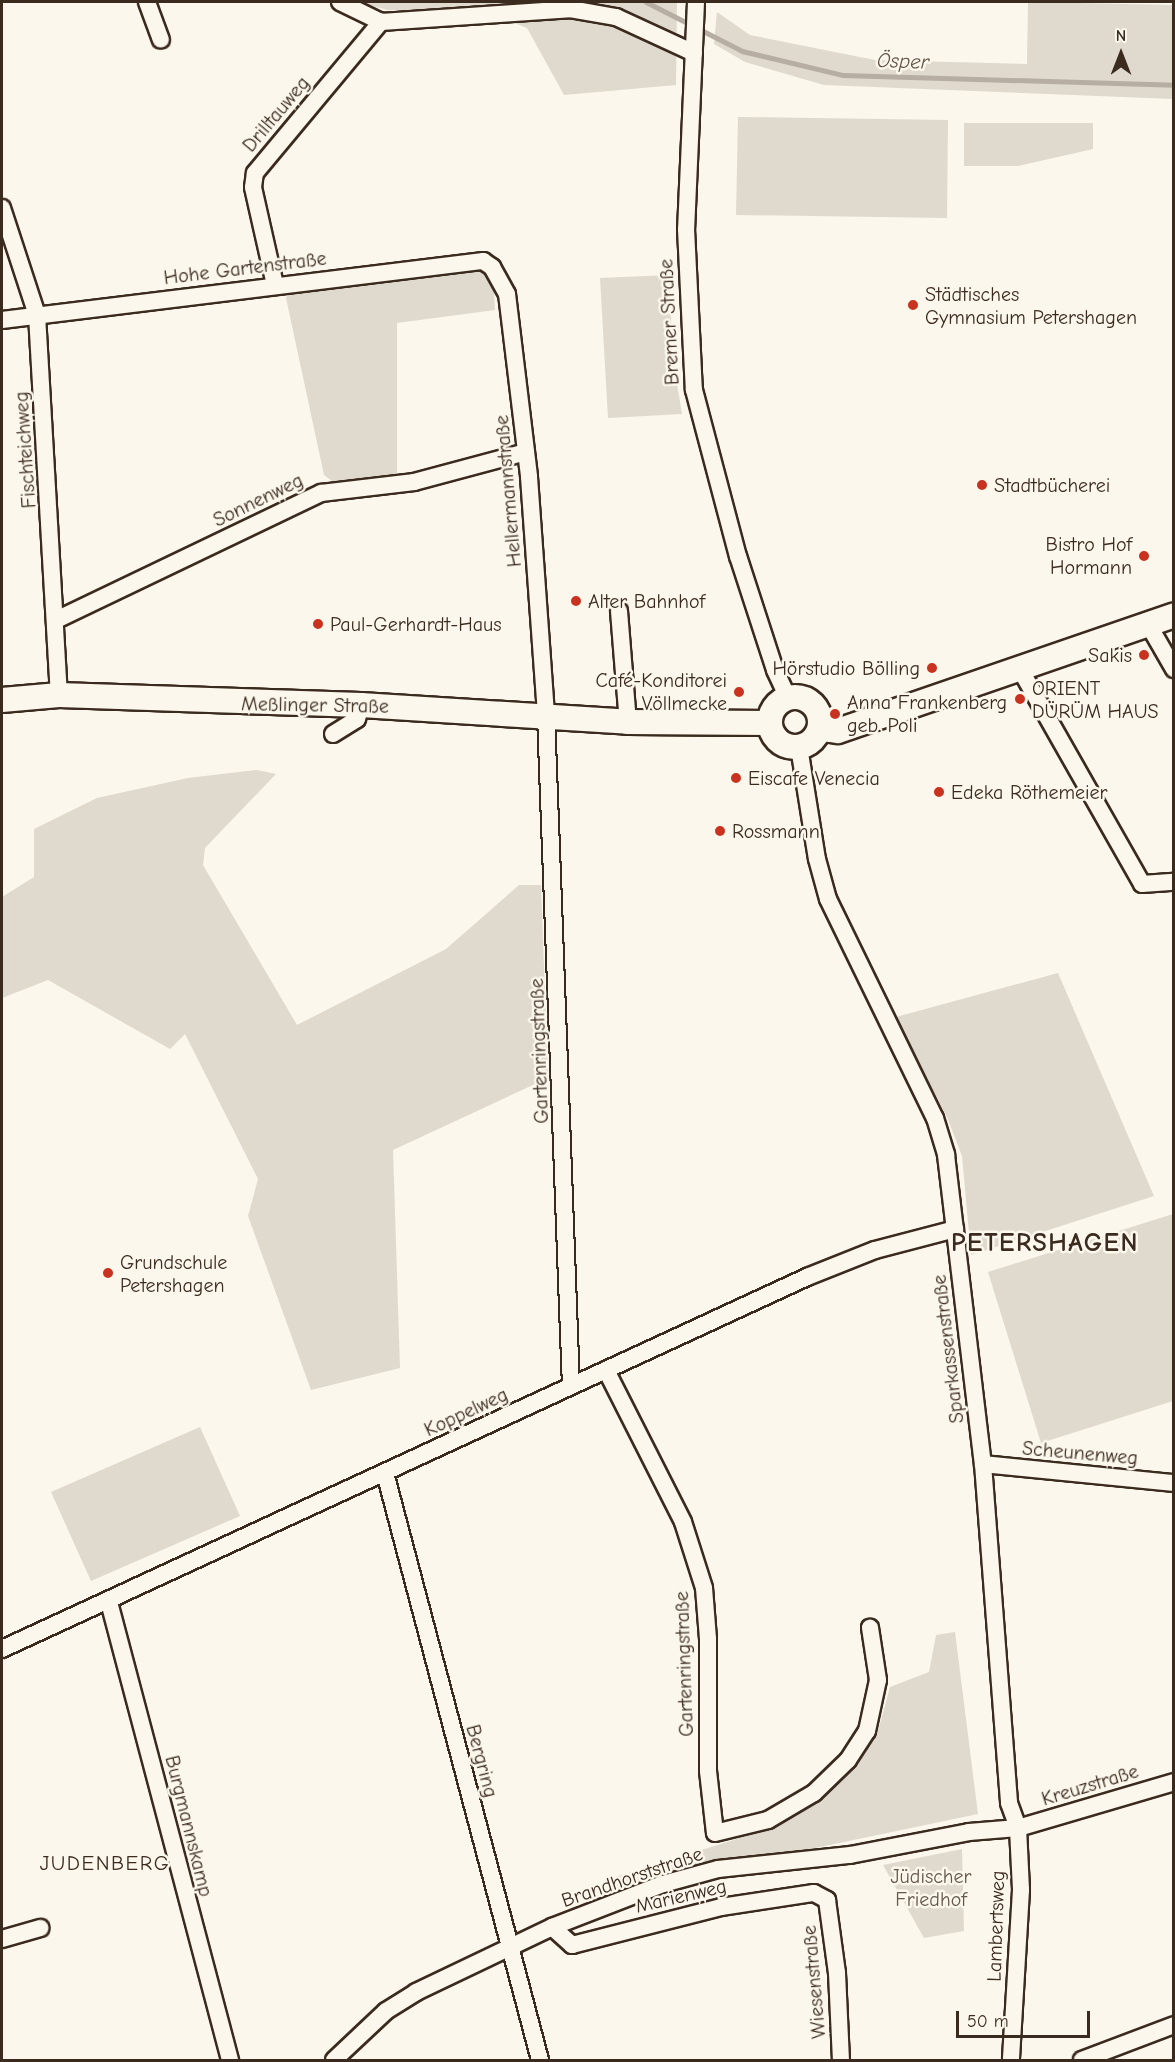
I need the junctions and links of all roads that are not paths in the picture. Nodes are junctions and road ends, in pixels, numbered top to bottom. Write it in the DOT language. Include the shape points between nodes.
graph roads {
  1 [pos="147,2"];
  2 [pos="340,2"];
  3 [pos="696,5"];
  4 [pos="381,22"];
  5 [pos="161,40"];
  6 [pos="694,47"];
  7 [pos="2,208"];
  8 [pos="492,267"];
  9 [pos="275,285"];
  10 [pos="37,315"];
  11 [pos="2,320"];
  12 [pos="526,452"];
  13 [pos="619,611"];
  14 [pos="1173,615"];
  15 [pos="56,620"];
  16 [pos="1148,624"];
  17 [pos="1020,669"];
  18 [pos="1173,669"];
  19 [pos="59,695"];
  20 [pos="788,698"];
  21 [pos="2,700"];
  22 [pos="361,705"];
  23 [pos="546,715"];
  24 [pos="628,722"];
  25 [pos="770,723"];
  26 [pos="820,729"];
  27 [pos="333,735"];
  28 [pos="799,747"];
  29 [pos="1173,882"];
  30 [pos="955,1229"];
  31 [pos="606,1370"];
  32 [pos="571,1386"];
  33 [pos="983,1464"];
  34 [pos="385,1473"];
  35 [pos="1173,1483"];
  36 [pos="109,1602"];
  37 [pos="870,1628"];
  38 [pos="2,1649"];
  39 [pos="1173,1782"];
  40 [pos="1018,1828"];
  41 [pos="827,1900"];
  42 [pos="552,1927"];
  43 [pos="40,1928"];
  44 [pos="2,1939"];
  45 [pos="510,1946"];
  46 [pos="1173,2025"];
  47 [pos="230,2061"];
  48 [pos="334,2061"];
  49 [pos="540,2061"];
  50 [pos="841,2061"];
  51 [pos="1011,2061"];
  52 [pos="1082,2061"];
  1 -- 5 [label="street"];
  2 -- 4 [label="street"];
  3 -- 6 [label="street, Bremer Straße"];
  4 -- 6 [label="street" via="570,9 616,16"];
  4 -- 9 [label="street, Drilltauweg" via="255,173 253,188"];
  6 -- 20 [label="street, Bremer Straße" via="686,229 694,390 738,556"];
  7 -- 10 [label="street, Fischteichweg"];
  8 -- 9 [label="street, Hohe Gartenstraße" via="483,261"];
  8 -- 12 [label="street, Hellermannstraße" via="507,294"];
  9 -- 10 [label="street, Hohe Gartenstraße"];
  10 -- 11 [label="street, Hohe Gartenstraße"];
  10 -- 15 [label="street, Fischteichweg"];
  12 -- 15 [label="street, Sonnenweg" via="414,482 321,493"];
  12 -- 23 [label="street, Hellermannstraße"];
  13 -- 24 [label="street"];
  14 -- 16 [label="street"];
  15 -- 19 [label="street, Fischteichweg"];
  16 -- 17 [label="street"];
  16 -- 18 [label="street"];
  17 -- 26 [label="street" via="838,731"];
  17 -- 29 [label="street" via="1142,884"];
  19 -- 21 [label="street, Meßlinger Straße"];
  19 -- 22 [label="street, Meßlinger Straße"];
  20 -- 25 [label="street" via="772,712"];
  20 -- 26 [label="street" via="799,697 817,708"];
  22 -- 23 [label="street, Meßlinger Straße"];
  22 -- 27 [label="street" via="357,718"];
  23 -- 24 [label="street, Meßlinger Straße"];
  23 -- 32 [label="street, Gartenringstraße"];
  24 -- 25 [label="street, Meßlinger Straße"];
  25 -- 28 [label="street" via="777,740"];
  26 -- 28 [label="street" via="810,743"];
  28 -- 30 [label="street, Sparkassenstraße" via="817,859 828,899 935,1118 946,1155"];
  30 -- 31 [label="street, Koppelweg" via="875,1250 807,1276"];
  30 -- 33 [label="street, Sparkassenstraße"];
  31 -- 32 [label="street, Koppelweg"];
  31 -- 37 [label="street, Gartenringstraße" via="683,1522 704,1588 708,1771 715,1833 768,1820 814,1793 849,1760 867,1731 878,1680"];
  32 -- 34 [label="street, Koppelweg"];
  33 -- 35 [label="street, Scheunenweg"];
  33 -- 40 [label="street, Sparkassenstraße" via="1009,1803"];
  34 -- 36 [label="street, Koppelweg"];
  34 -- 45 [label="street, Bergring"];
  36 -- 38 [label="street, Koppelweg"];
  36 -- 47 [label="street, Burgmannskamp"];
  39 -- 40 [label="street, Kreuzstraße"];
  40 -- 42 [label="street, Brandhorststraße" via="969,1832 850,1855 718,1869 652,1888"];
  40 -- 51 [label="street, Lambertsweg" via="1021,1890"];
  41 -- 42 [label="street, Marienweg" via="814,1893 721,1907 572,1945"];
  41 -- 50 [label="street, Wiesenstraße" via="837,1973"];
  42 -- 45 [label="street, Brandhorststraße"];
  43 -- 44 [label="street"];
  45 -- 48 [label="street, Brandhorststraße" via="386,2011"];
  45 -- 49 [label="street, Bergring"];
  46 -- 52 [label="street"];
}
